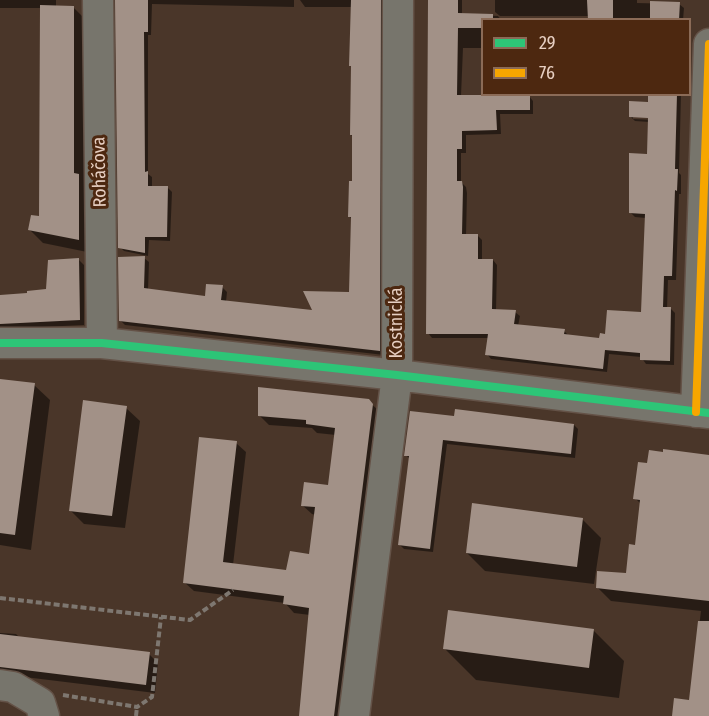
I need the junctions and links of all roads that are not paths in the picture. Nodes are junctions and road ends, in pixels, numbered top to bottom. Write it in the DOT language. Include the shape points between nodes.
graph roads {
  1 [pos="98,0"];
  2 [pos="398,0"];
  3 [pos="709,44"];
  4 [pos="0,343"];
  5 [pos="102,343"];
  6 [pos="397,375"];
  7 [pos="703,412"];
  8 [pos="0,685"];
  9 [pos="47,704"];
  10 [pos="354,716"];
  1 -- 5 [label="street, Roháčova"];
  2 -- 6 [label="street, Kostnická"];
  3 -- 7 [label="street"];
  4 -- 5 [label="street"];
  5 -- 6 [label="street"];
  6 -- 7 [label="street"];
  6 -- 10 [label="street, Kostnická"];
  8 -- 9 [label="street"];
}
